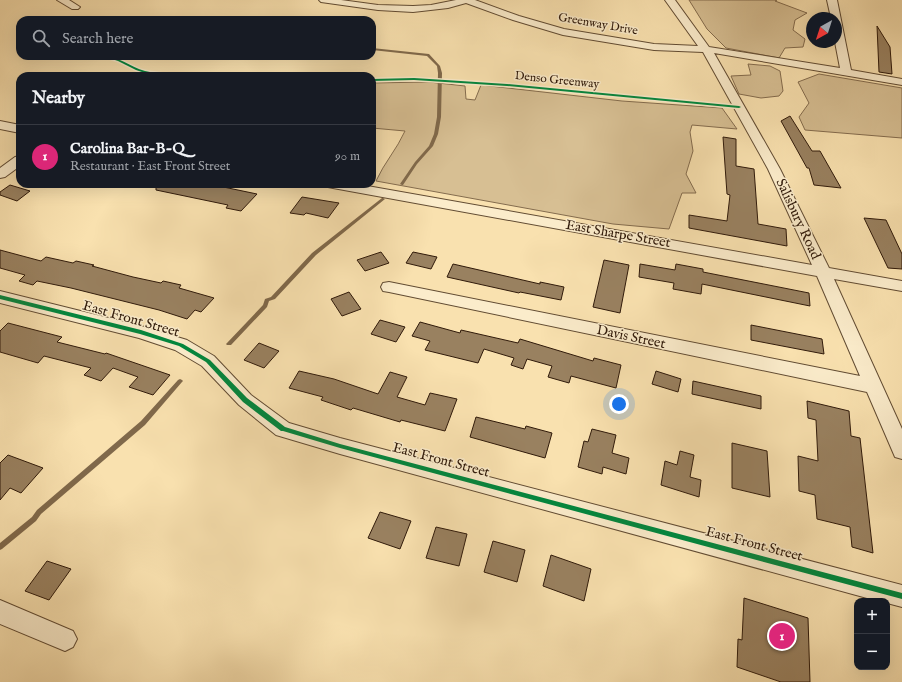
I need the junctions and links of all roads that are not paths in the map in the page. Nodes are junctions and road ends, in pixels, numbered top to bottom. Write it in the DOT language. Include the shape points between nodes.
graph roads {
  1 [pos="324,0"];
  2 [pos="467,0"];
  3 [pos="670,0"];
  4 [pos="832,0"];
  5 [pos="835,12"];
  6 [pos="841,48"];
  7 [pos="706,49"];
  8 [pos="846,72"];
  9 [pos="902,82"];
  10 [pos="0,125"];
  11 [pos="16,128"];
  12 [pos="16,163"];
  13 [pos="0,174"];
  14 [pos="357,188"];
  15 [pos="822,270"];
  16 [pos="902,286"];
  17 [pos="389,287"];
  18 [pos="0,297"];
  19 [pos="873,386"];
  20 [pos="902,451"];
  21 [pos="902,596"];
  22 [pos="0,612"];
  23 [pos="65,639"];
  1 -- 2 [label="street" via="409,10 436,8"];
  2 -- 7 [label="street, Greenway Drive" via="563,32 654,47"];
  3 -- 7 [label="street, Salisbury Road"];
  4 -- 5 [label="street"];
  6 -- 8 [label="street"];
  7 -- 8 [label="street, Greenway Drive"];
  7 -- 15 [label="street, Salisbury Road" via="774,169"];
  8 -- 9 [label="street, Greenway Drive"];
  10 -- 11 [label="street"];
  12 -- 13 [label="street"];
  14 -- 15 [label="street, East Sharpe Street"];
  15 -- 16 [label="street, East Sharpe Street"];
  15 -- 19 [label="street, Salisbury Road"];
  17 -- 19 [label="street, Davis Street"];
  18 -- 21 [label="street, East Front Street" via="141,332 181,345 208,361 245,400 283,429"];
  19 -- 20 [label="street, Salisbury Road"];
  22 -- 23 [label="street"];
}
